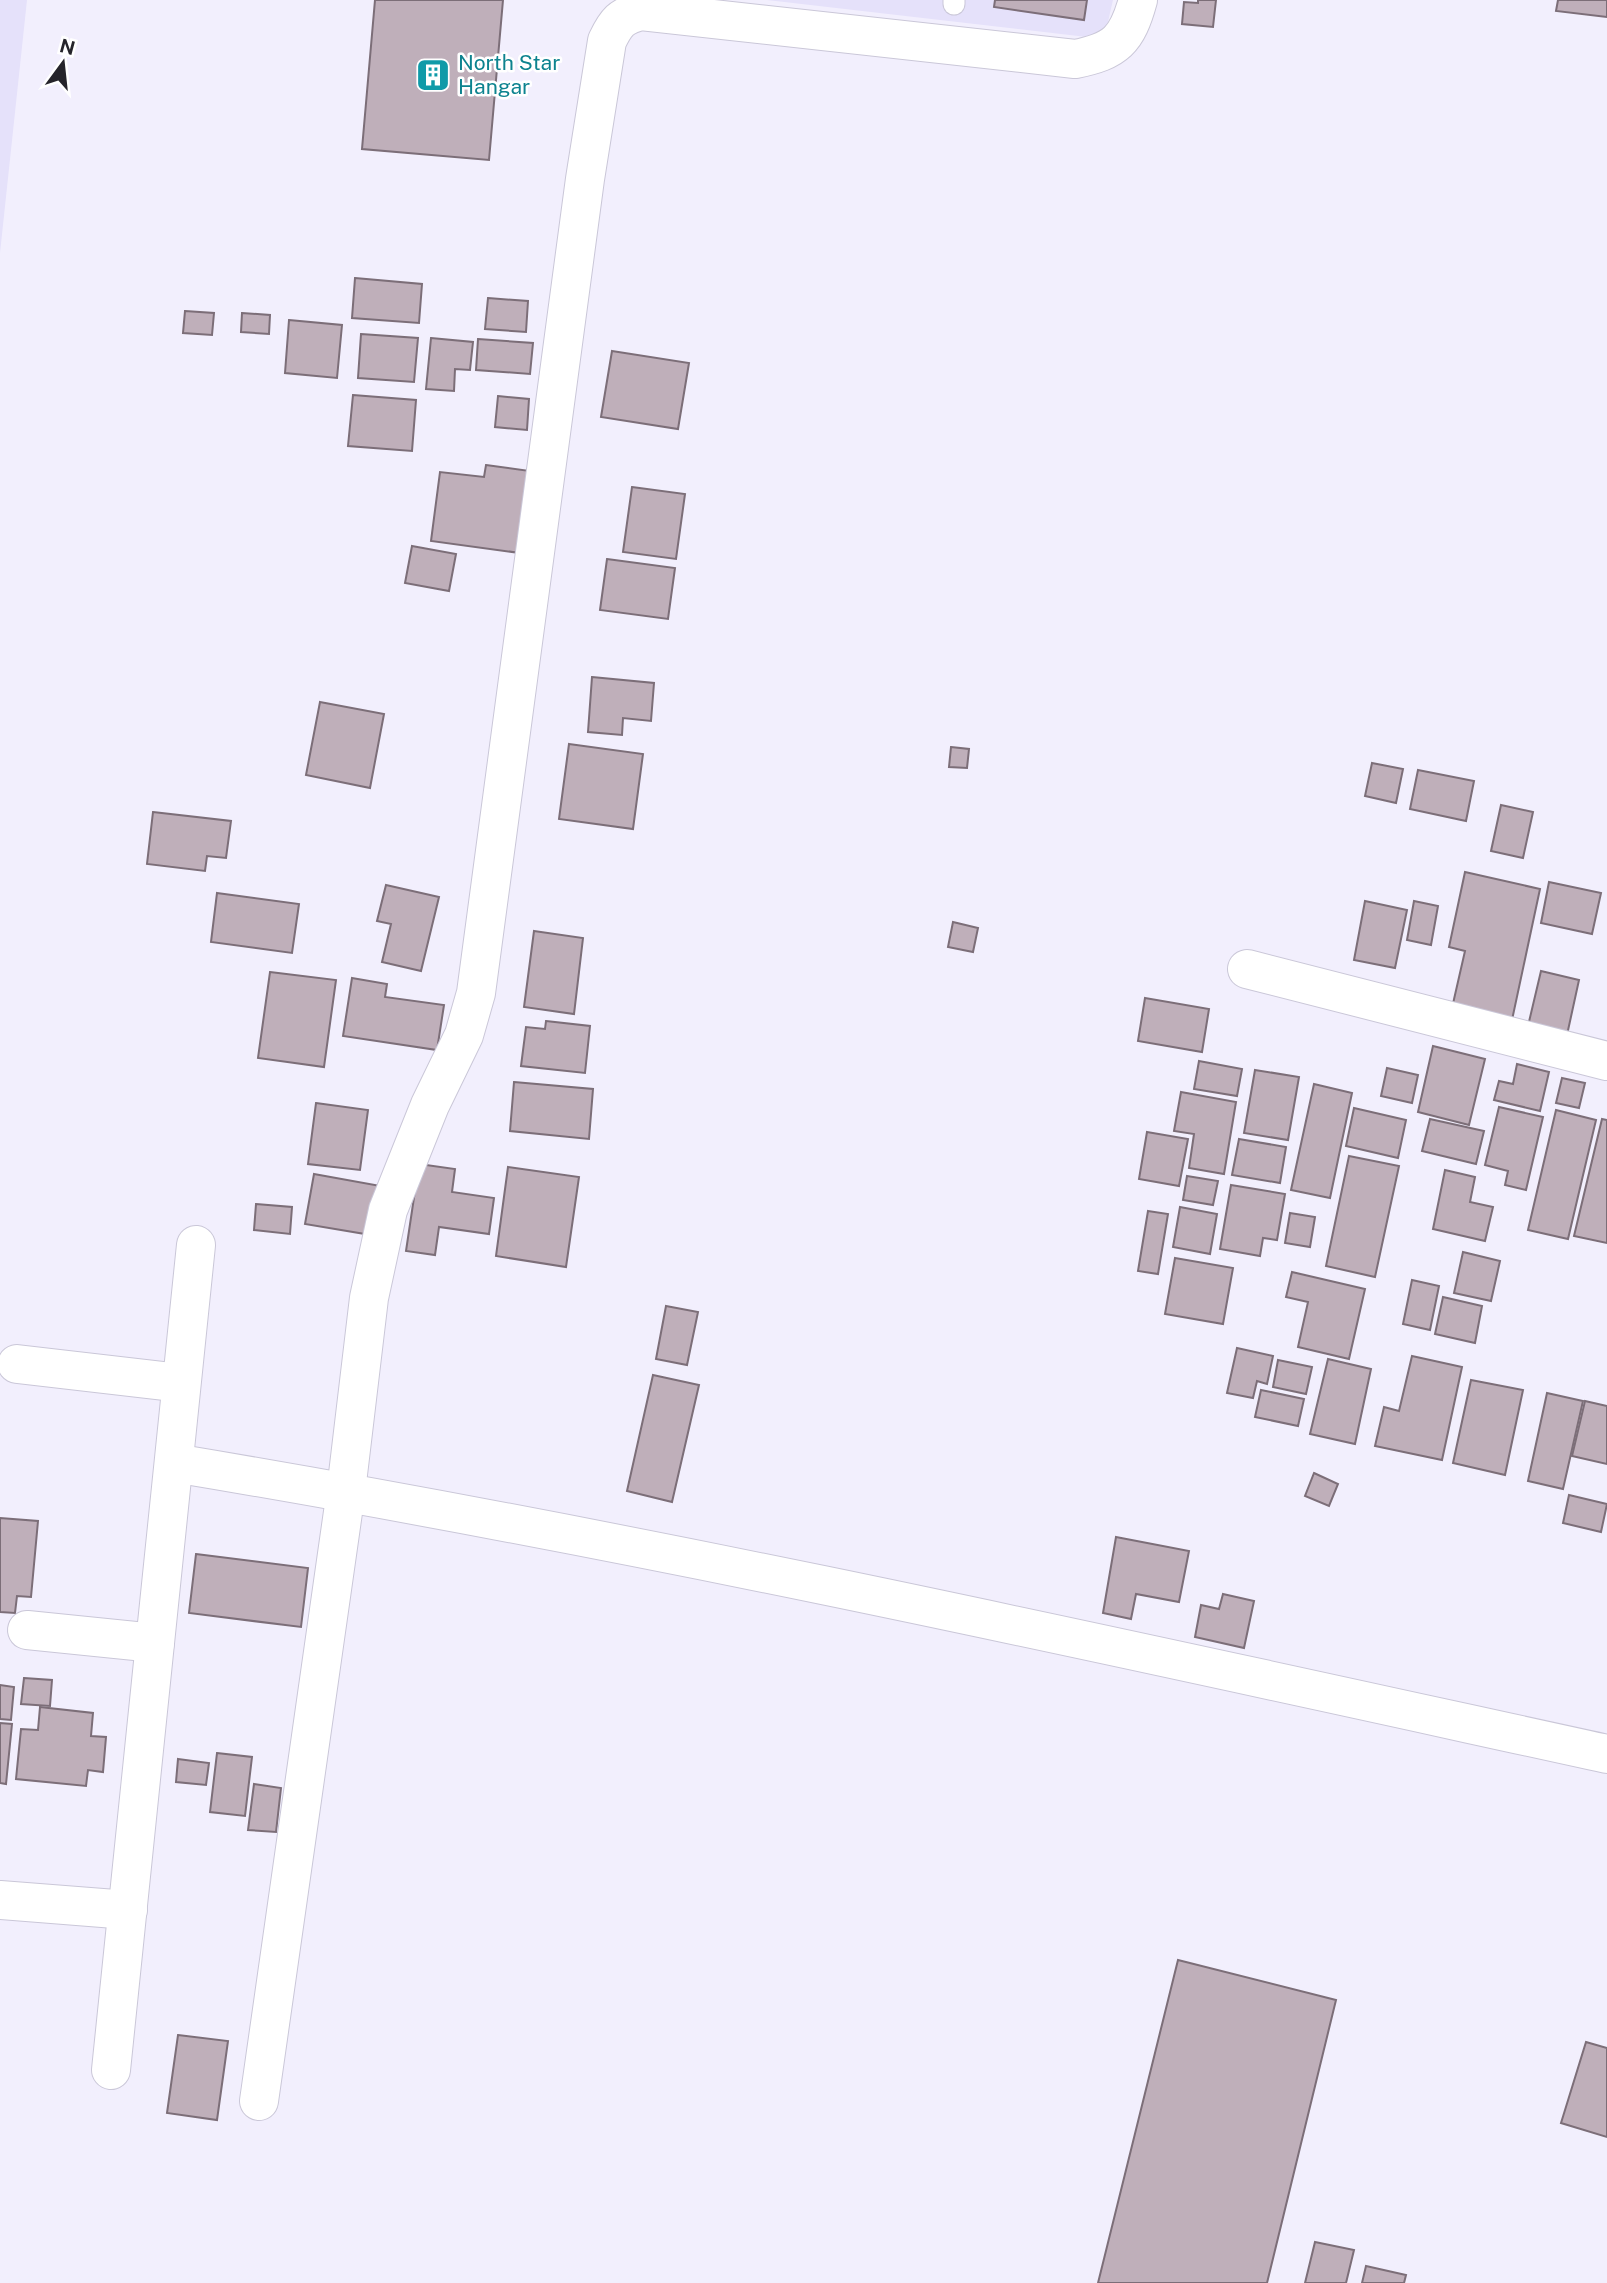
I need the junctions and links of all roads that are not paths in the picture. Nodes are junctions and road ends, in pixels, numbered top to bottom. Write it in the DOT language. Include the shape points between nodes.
graph roads {
  1 [pos="1138,0"];
  2 [pos="1247,969"];
  3 [pos="1607,1061"];
  4 [pos="196,1245"];
  5 [pos="17,1364"];
  6 [pos="181,1383"];
  7 [pos="174,1463"];
  8 [pos="346,1492"];
  9 [pos="27,1630"];
  10 [pos="155,1643"];
  11 [pos="1607,1754"];
  12 [pos="0,1900"];
  13 [pos="128,1910"];
  14 [pos="111,2070"];
  15 [pos="260,2101"];
  1 -- 8 [label="street" via="1130,27 1119,43 1075,59 641,11 624,15 615,24 607,41 585,179 476,993 464,1035 388,1210 369,1298"];
  2 -- 3 [label="street"];
  4 -- 6 [label="street"];
  5 -- 6 [label="street"];
  6 -- 7 [label="street"];
  7 -- 8 [label="street"];
  7 -- 10 [label="street"];
  8 -- 11 [label="street" via="978,1616"];
  8 -- 15 [label="street"];
  9 -- 10 [label="street"];
  10 -- 13 [label="street"];
  12 -- 13 [label="street"];
  13 -- 14 [label="street"];
}
